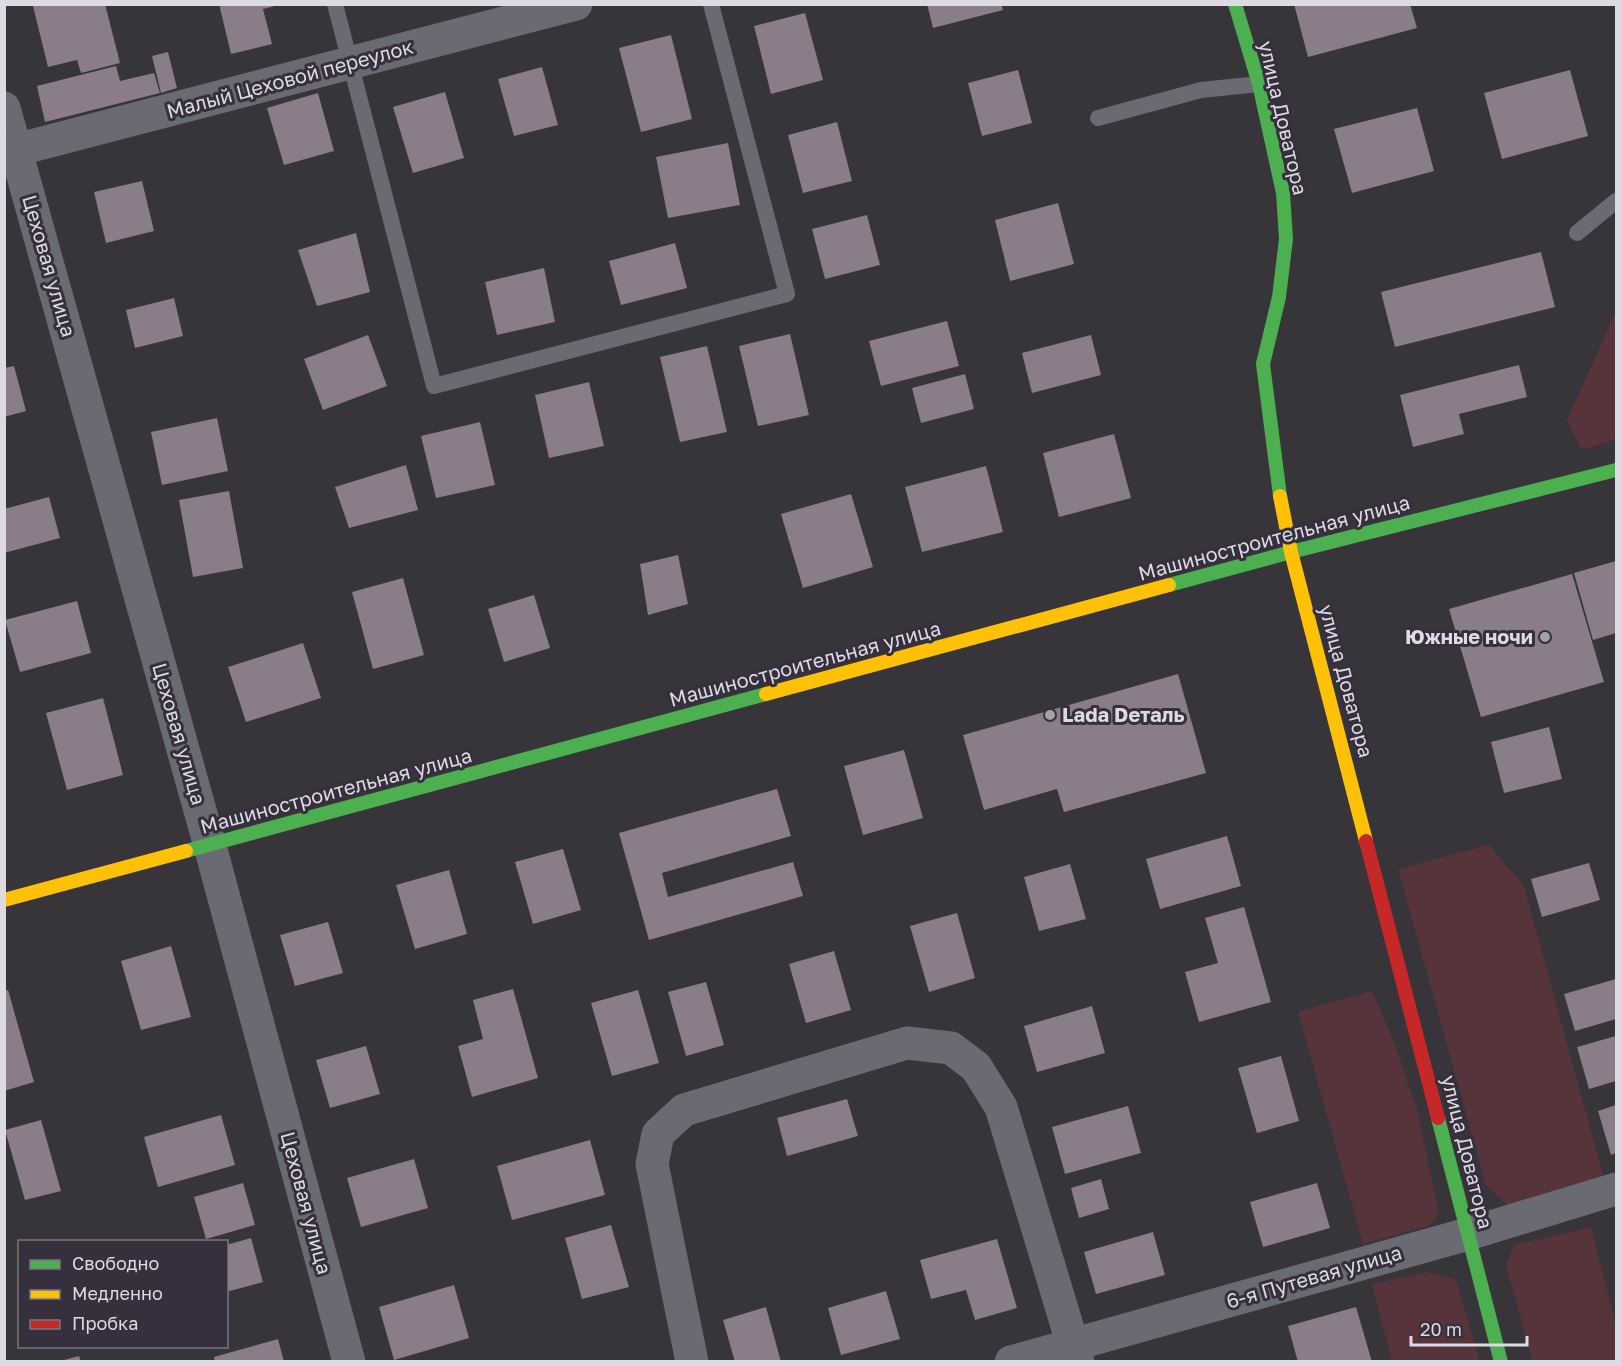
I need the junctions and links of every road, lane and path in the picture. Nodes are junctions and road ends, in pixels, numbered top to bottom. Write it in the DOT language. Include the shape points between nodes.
graph roads {
  1 [pos="335,4"];
  2 [pos="576,4"];
  3 [pos="711,4"];
  4 [pos="1235,4"];
  5 [pos="350,63"];
  6 [pos="1258,84"];
  7 [pos="4,108"];
  8 [pos="1098,118"];
  9 [pos="11,152"];
  10 [pos="1617,201"];
  11 [pos="1577,233"];
  12 [pos="1617,470"];
  13 [pos="1291,552"];
  14 [pos="210,846"];
  15 [pos="4,900"];
  16 [pos="1617,1189"];
  17 [pos="1468,1234"];
  18 [pos="1075,1353"];
  19 [pos="349,1362"];
  20 [pos="692,1362"];
  21 [pos="1011,1362"];
  22 [pos="1501,1362"];
  1 -- 5 [label="lane"];
  2 -- 5 [label="street, Малый Цеховой переулок"];
  3 -- 5 [label="lane" via="787,294 435,386"];
  4 -- 6 [label="main road, улица Доватора"];
  5 -- 9 [label="street, Малый Цеховой переулок"];
  6 -- 8 [label="lane" via="1201,90"];
  6 -- 13 [label="main road, улица Доватора" via="1283,193 1286,239 1279,297 1263,364 1279,492"];
  7 -- 9 [label="street, Цеховая улица"];
  9 -- 14 [label="street, Цеховая улица"];
  10 -- 11 [label="lane"];
  12 -- 13 [label="main road, Машиностроительная улица"];
  13 -- 14 [label="main road, Машиностроительная улица"];
  13 -- 17 [label="main road, улица Доватора"];
  14 -- 15 [label="main road, Машиностроительная улица"];
  14 -- 19 [label="street, Цеховая улица"];
  16 -- 17 [label="street, 6-я Путевая улица"];
  17 -- 18 [label="street, 6-я Путевая улица"];
  17 -- 22 [label="main road, улица Доватора"];
  18 -- 20 [label="street" via="1001,1107 976,1066 951,1048 907,1043 684,1110 658,1134 652,1164"];
  18 -- 21 [label="street, 6-я Путевая улица"];
}
